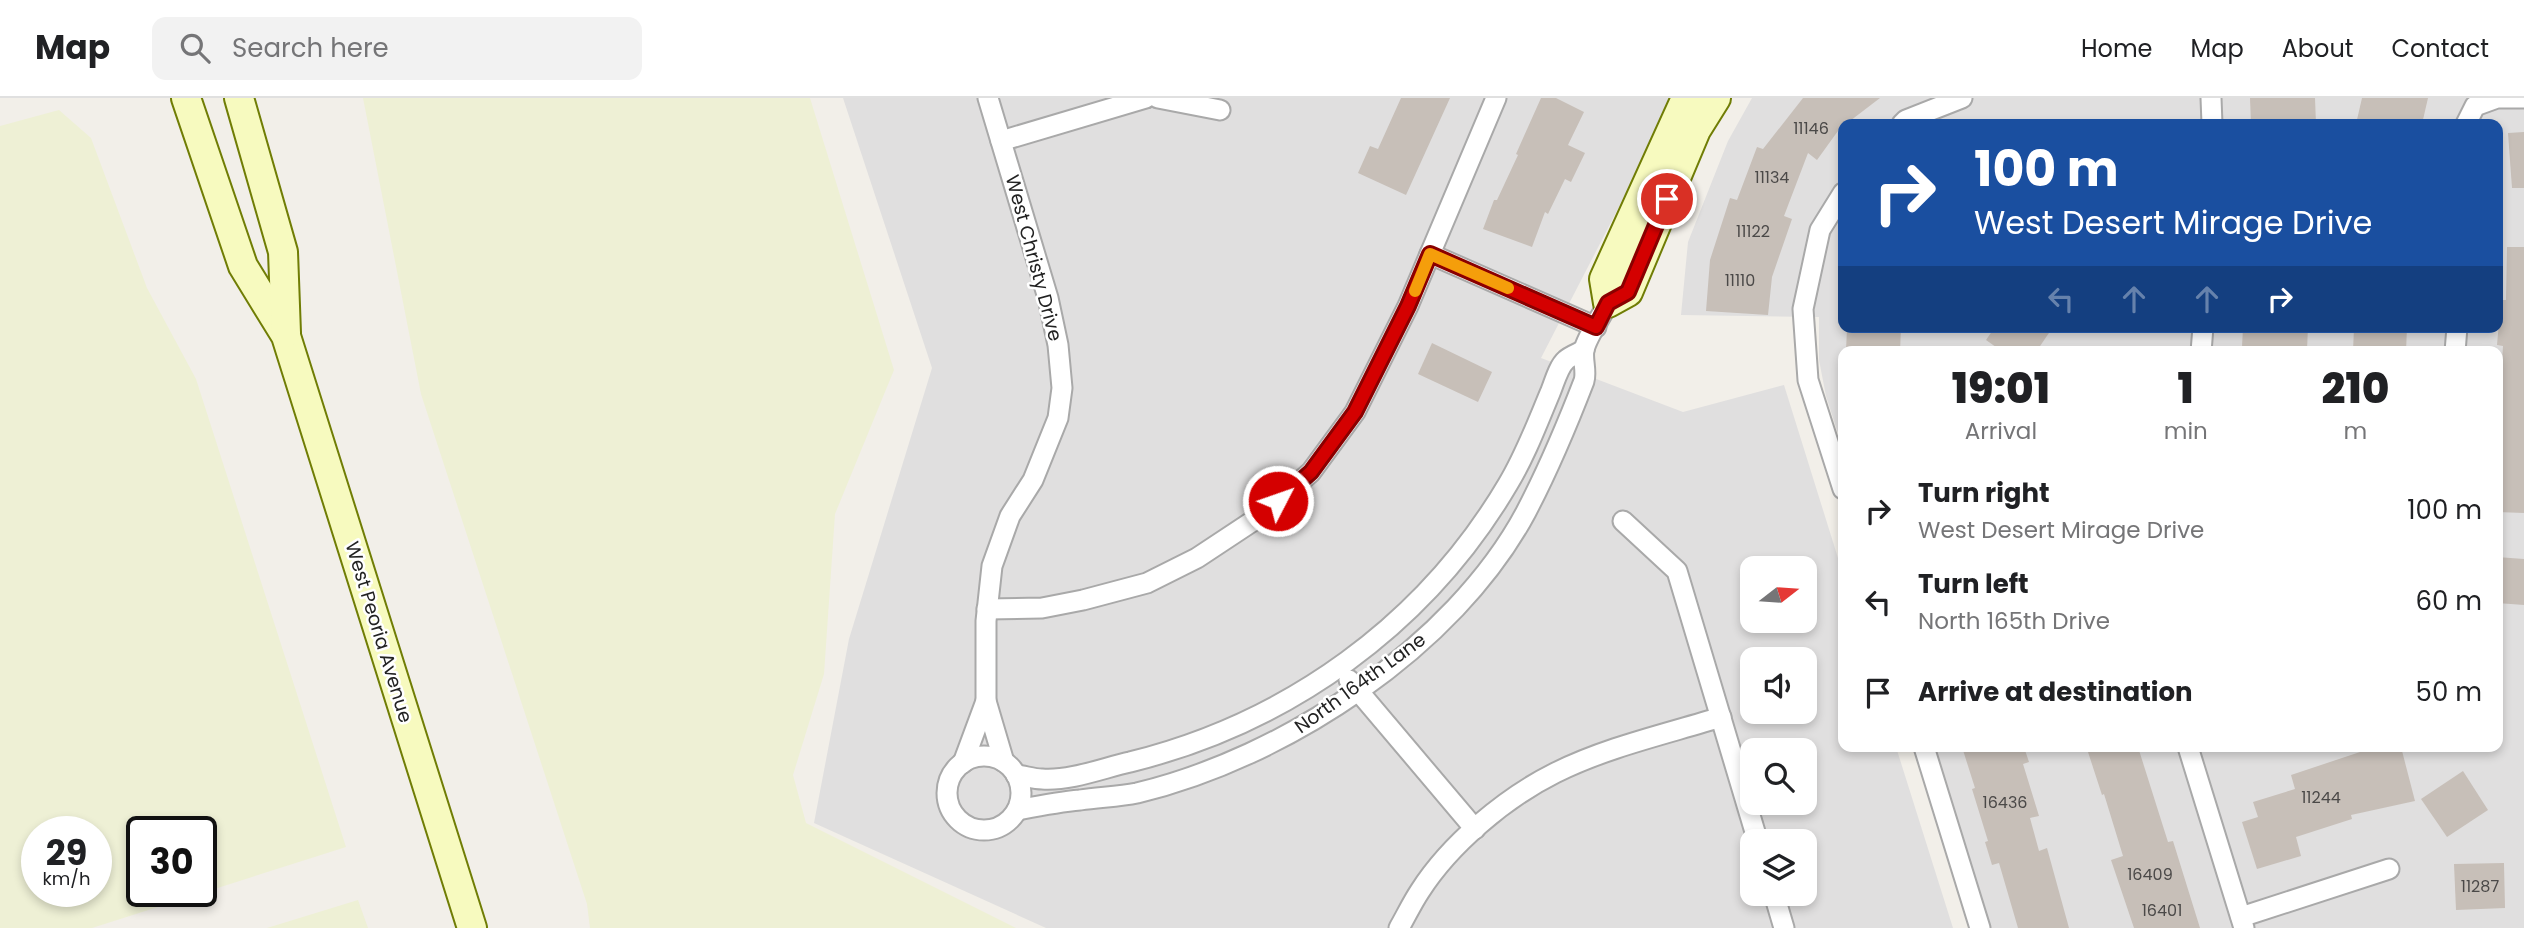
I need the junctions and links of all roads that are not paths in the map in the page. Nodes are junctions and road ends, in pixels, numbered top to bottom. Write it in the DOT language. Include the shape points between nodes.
graph roads {
  1 [pos="186,98"];
  2 [pos="239,98"];
  3 [pos="988,98"];
  4 [pos="1146,98"];
  5 [pos="1158,98"];
  6 [pos="1496,98"];
  7 [pos="1686,98"];
  8 [pos="1716,98"];
  9 [pos="1962,98"];
  10 [pos="2211,98"];
  11 [pos="2524,98"];
  12 [pos="1220,110"];
  13 [pos="1909,119"];
  14 [pos="2212,119"];
  15 [pos="2468,119"];
  16 [pos="1001,141"];
  17 [pos="1838,201"];
  18 [pos="1430,254"];
  19 [pos="1602,315"];
  20 [pos="286,336"];
  21 [pos="1584,350"];
  22 [pos="1838,473"];
  23 [pos="1623,521"];
  24 [pos="987,609"];
  25 [pos="1338,667"];
  26 [pos="1357,690"];
  27 [pos="986,701"];
  28 [pos="1721,717"];
  29 [pos="1926,752"];
  30 [pos="2190,752"];
  31 [pos="963,762"];
  32 [pos="1010,769"];
  33 [pos="1017,810"];
  34 [pos="1754,829"];
  35 [pos="1475,830"];
  36 [pos="2389,869"];
  37 [pos="1778,906"];
  38 [pos="2243,922"];
  39 [pos="471,928"];
  40 [pos="1399,928"];
  41 [pos="1784,928"];
  42 [pos="1980,928"];
  1 -- 20 [label="main road, West Peoria Avenue" via="243,266"];
  2 -- 20 [label="main road, West Peoria Avenue" via="283,252"];
  3 -- 16 [label="street, West Christy Drive"];
  4 -- 16 [label="street"];
  5 -- 12 [label="street"];
  6 -- 18 [label="street"];
  7 -- 19 [label="main road" via="1604,279"];
  8 -- 19 [label="main road" via="1696,130 1628,292"];
  9 -- 13 [label="street"];
  10 -- 14 [label="street"];
  11 -- 15 [label="street" via="2497,98 2475,106"];
  16 -- 24 [label="street, West Christy Drive" via="1048,298 1062,388 1058,418 1033,481 1010,516 992,566"];
  17 -- 22 [label="street" via="1820,230 1804,309 1808,380"];
  18 -- 19 [label="street"];
  18 -- 24 [label="street" via="1355,412 1311,472 1262,515 1198,558 1147,583 1042,608"];
  19 -- 21 [label="street, North 164th Lane"];
  20 -- 39 [label="main road, West Peoria Avenue"];
  21 -- 25 [label="street, North 164th Lane" via="1564,361 1509,483 1478,531 1399,620"];
  21 -- 26 [label="street, North 164th Lane" via="1585,377 1542,478 1491,565 1441,622"];
  23 -- 28 [label="street" via="1677,571"];
  24 -- 27 [label="street, West Christy Drive"];
  25 -- 26 [label="street"];
  25 -- 32 [label="street, North 164th Lane" via="1264,713 1170,752 1044,779"];
  26 -- 33 [label="street, North 164th Lane" via="1288,736 1185,779 1136,793"];
  26 -- 35 [label="street"];
  27 -- 31 [label="street"];
  27 -- 32 [label="street"];
  28 -- 34 [label="street"];
  28 -- 35 [label="street" via="1555,773 1511,799"];
  29 -- 42 [label="street"];
  30 -- 38 [label="street"];
  31 -- 32 [label="street, North 164th Lane" via="986,756"];
  31 -- 33 [label="street, North 164th Lane" via="948,782 947,795 956,818 989,830 1010,820"];
  32 -- 33 [label="street" via="1020,786"];
  35 -- 40 [label="street" via="1420,889"];
  36 -- 38 [label="street"];
  37 -- 41 [label="street"];
}
